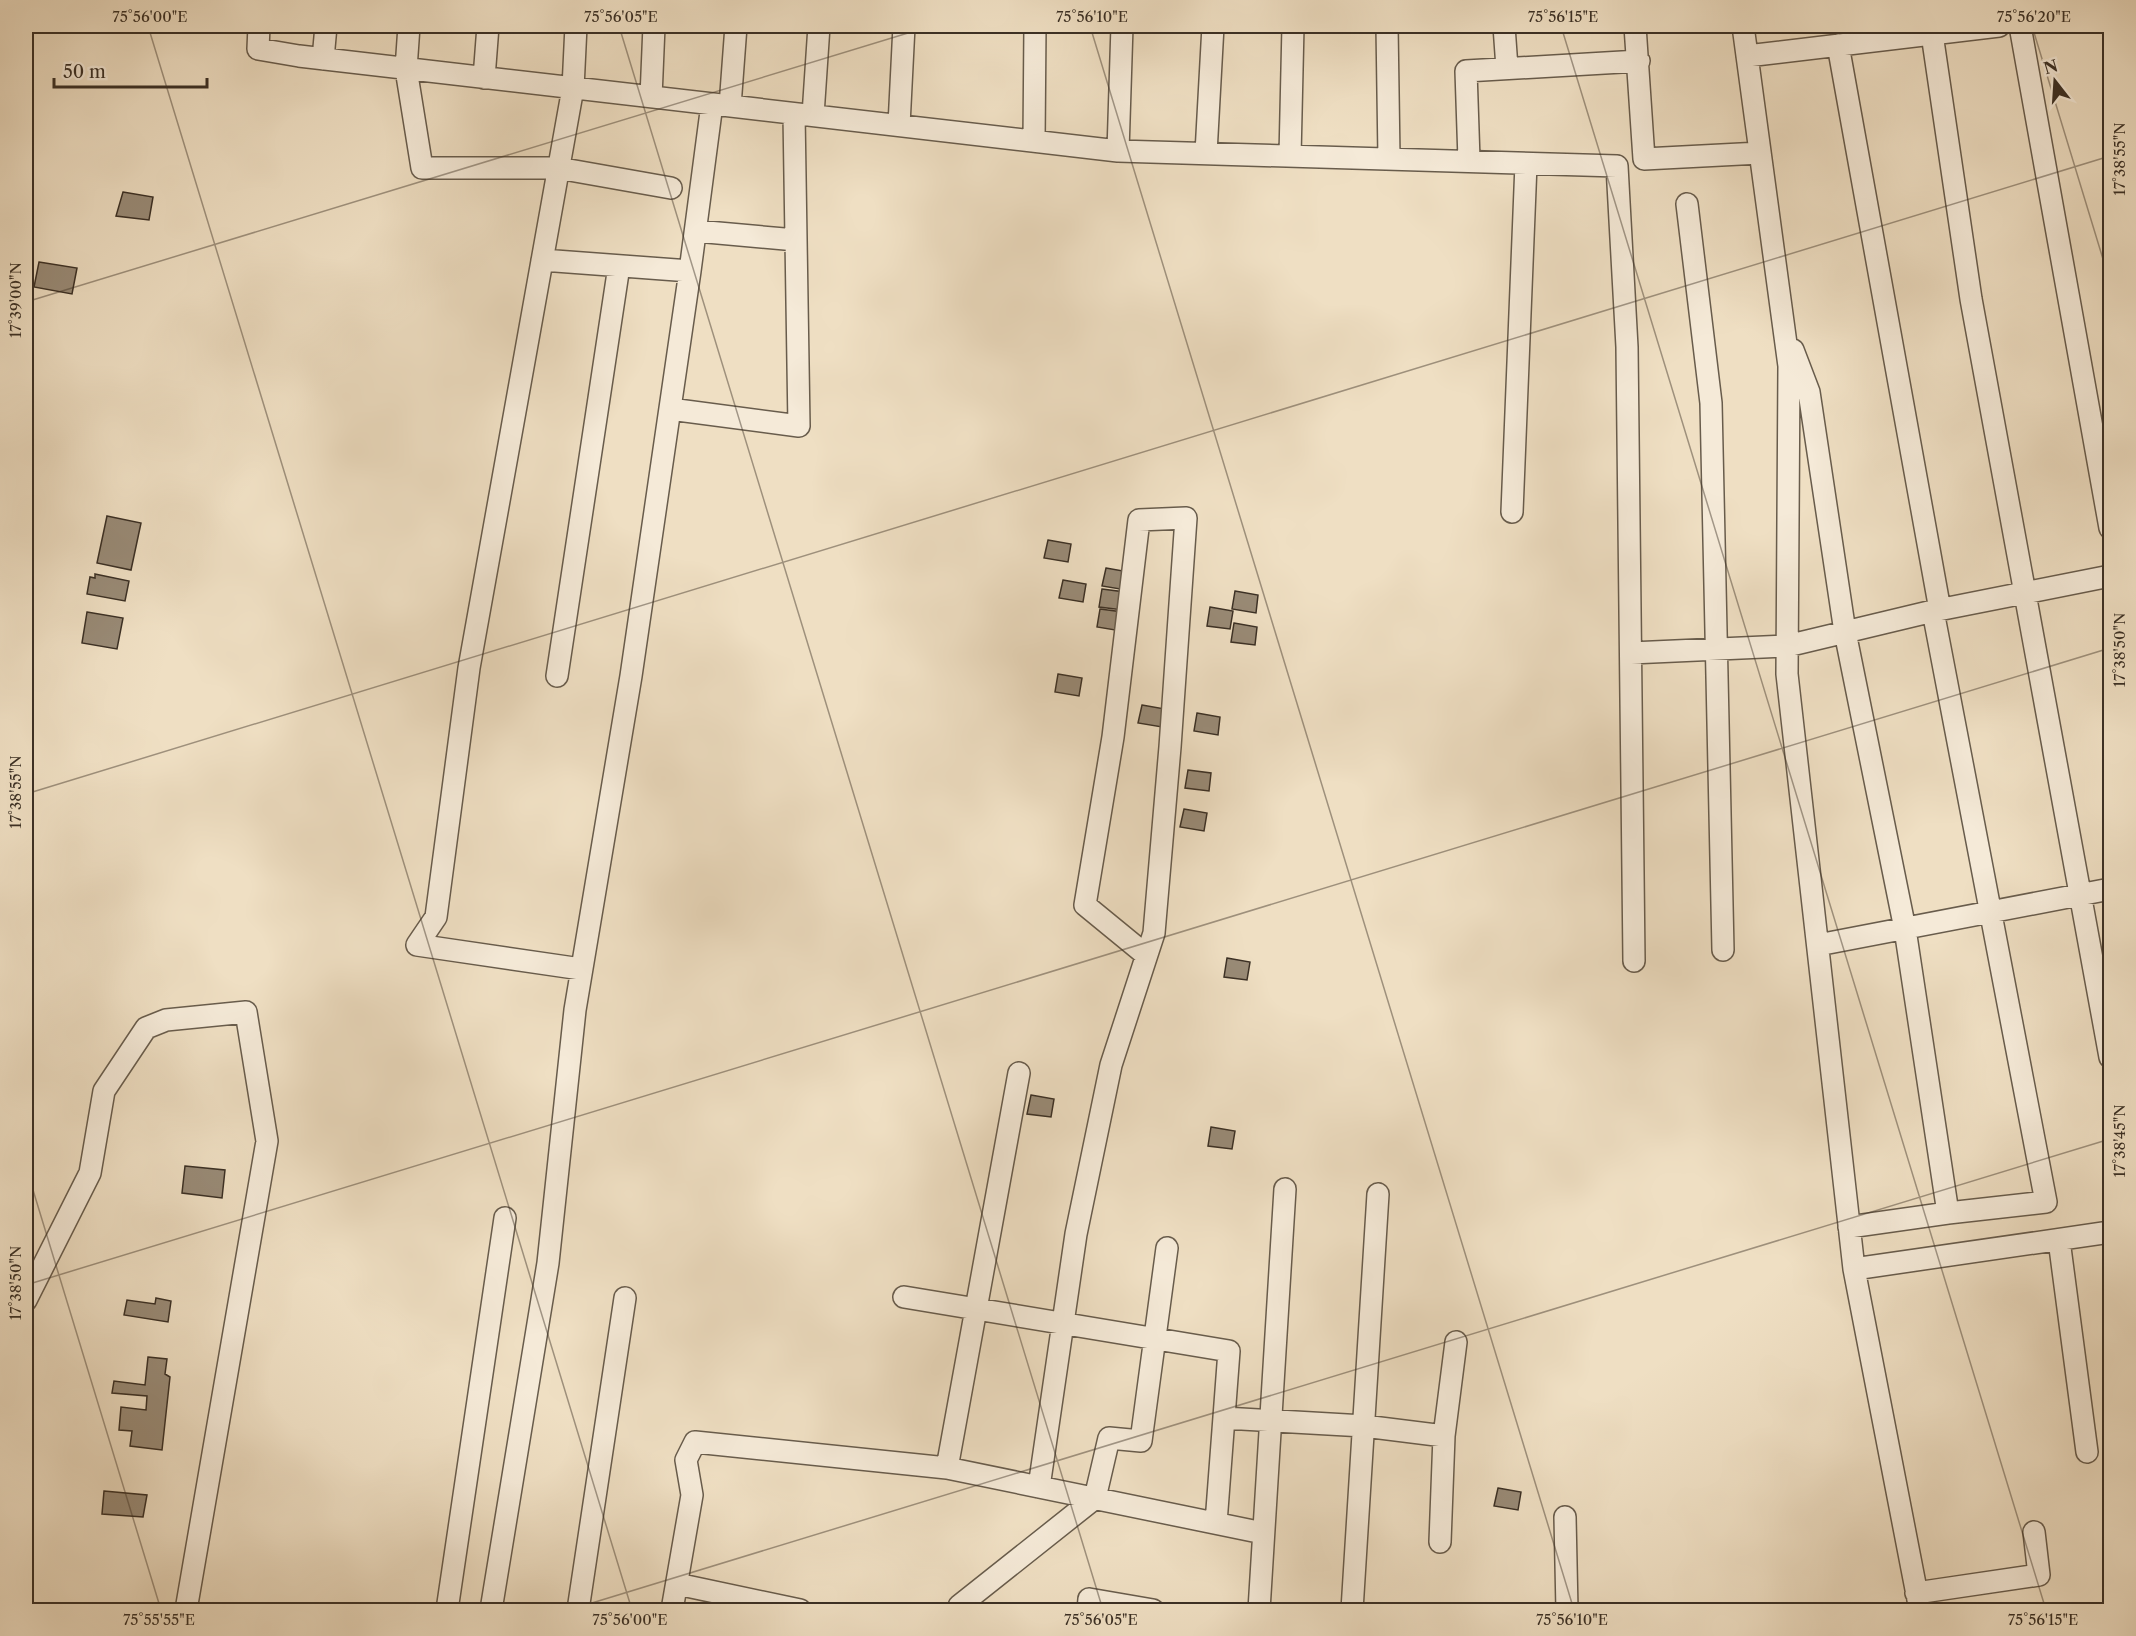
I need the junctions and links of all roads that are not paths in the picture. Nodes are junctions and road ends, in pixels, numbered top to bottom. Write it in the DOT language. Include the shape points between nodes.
graph roads {
  1 [pos="259,26"];
  2 [pos="326,26"];
  3 [pos="409,26"];
  4 [pos="488,26"];
  5 [pos="576,26"];
  6 [pos="654,26"];
  7 [pos="736,26"];
  8 [pos="819,26"];
  9 [pos="904,26"];
  10 [pos="1035,26"];
  11 [pos="1122,26"];
  12 [pos="1213,26"];
  13 [pos="1293,26"];
  14 [pos="1388,26"];
  15 [pos="1504,26"];
  16 [pos="1635,26"];
  17 [pos="1743,26"];
  18 [pos="1988,26"];
  19 [pos="2020,26"];
  20 [pos="1932,34"];
  21 [pos="1838,45"];
  22 [pos="1747,56"];
  23 [pos="323,59"];
  24 [pos="1639,61"];
  25 [pos="1507,68"];
  26 [pos="406,69"];
  27 [pos="484,78"];
  28 [pos="573,88"];
  29 [pos="651,97"];
  30 [pos="721,105"];
  31 [pos="803,115"];
  32 [pos="898,125"];
  33 [pos="1034,141"];
  34 [pos="1118,151"];
  35 [pos="1206,153"];
  36 [pos="1760,153"];
  37 [pos="1290,156"];
  38 [pos="1389,158"];
  39 [pos="1469,160"];
  40 [pos="1526,164"];
  41 [pos="558,168"];
  42 [pos="671,188"];
  43 [pos="1687,204"];
  44 [pos="696,231"];
  45 [pos="796,240"];
  46 [pos="542,260"];
  47 [pos="619,266"];
  48 [pos="690,272"];
  49 [pos="1783,321"];
  50 [pos="670,409"];
  51 [pos="1512,512"];
  52 [pos="2110,528"];
  53 [pos="2110,576"];
  54 [pos="2024,593"];
  55 [pos="1937,610"];
  56 [pos="1845,632"];
  57 [pos="1787,646"];
  58 [pos="1715,649"];
  59 [pos="1631,653"];
  60 [pos="557,676"];
  61 [pos="2110,889"];
  62 [pos="2081,895"];
  63 [pos="1992,912"];
  64 [pos="1905,929"];
  65 [pos="1818,945"];
  66 [pos="1723,950"];
  67 [pos="1146,956"];
  68 [pos="1634,961"];
  69 [pos="581,969"];
  70 [pos="2110,1057"];
  71 [pos="1019,1073"];
  72 [pos="1285,1189"];
  73 [pos="1378,1194"];
  74 [pos="1948,1213"];
  75 [pos="505,1218"];
  76 [pos="1849,1227"];
  77 [pos="2110,1232"];
  78 [pos="2060,1240"];
  79 [pos="1167,1248"];
  80 [pos="1854,1269"];
  81 [pos="904,1297"];
  82 [pos="625,1298"];
  83 [pos="26,1300"];
  84 [pos="976,1309"];
  85 [pos="1063,1323"];
  86 [pos="1154,1339"];
  87 [pos="1456,1342"];
  88 [pos="1224,1418"];
  89 [pos="1271,1420"];
  90 [pos="1364,1426"];
  91 [pos="1444,1436"];
  92 [pos="2087,1452"];
  93 [pos="947,1468"];
  94 [pos="1039,1487"];
  95 [pos="1095,1498"];
  96 [pos="1565,1517"];
  97 [pos="1216,1523"];
  98 [pos="2034,1532"];
  99 [pos="1263,1533"];
  100 [pos="1440,1542"];
  101 [pos="676,1584"];
  102 [pos="1918,1602"];
  103 [pos="186,1611"];
  104 [pos="447,1611"];
  105 [pos="491,1611"];
  106 [pos="578,1611"];
  107 [pos="672,1611"];
  108 [pos="800,1611"];
  109 [pos="958,1611"];
  110 [pos="1088,1611"];
  111 [pos="1153,1611"];
  112 [pos="1258,1611"];
  113 [pos="1352,1611"];
  114 [pos="1567,1611"];
  1 -- 23 [label="street" via="258,49"];
  2 -- 23 [label="street"];
  3 -- 26 [label="street"];
  4 -- 27 [label="street"];
  5 -- 28 [label="street"];
  6 -- 29 [label="street"];
  7 -- 30 [label="street"];
  8 -- 31 [label="street"];
  9 -- 32 [label="street"];
  10 -- 33 [label="street"];
  11 -- 34 [label="street"];
  12 -- 35 [label="street"];
  13 -- 37 [label="street"];
  14 -- 38 [label="street"];
  15 -- 25 [label="street"];
  16 -- 24 [label="street"];
  17 -- 22 [label="street"];
  18 -- 20 [label="street"];
  19 -- 52 [label="street"];
  20 -- 21 [label="street"];
  20 -- 54 [label="street" via="1971,299"];
  21 -- 22 [label="street"];
  21 -- 55 [label="street"];
  22 -- 36 [label="street"];
  23 -- 26 [label="street"];
  24 -- 25 [label="street"];
  24 -- 36 [label="street" via="1644,159"];
  25 -- 39 [label="street" via="1466,70"];
  26 -- 27 [label="street"];
  26 -- 41 [label="street" via="422,168"];
  27 -- 28 [label="street"];
  28 -- 29 [label="street"];
  28 -- 41 [label="street"];
  29 -- 30 [label="street"];
  30 -- 31 [label="street"];
  30 -- 44 [label="street"];
  31 -- 32 [label="street"];
  31 -- 45 [label="street"];
  32 -- 33 [label="street"];
  33 -- 34 [label="street"];
  34 -- 35 [label="street"];
  35 -- 37 [label="street"];
  36 -- 49 [label="street"];
  37 -- 38 [label="street"];
  38 -- 39 [label="street"];
  39 -- 40 [label="street"];
  40 -- 51 [label="street"];
  40 -- 59 [label="street" via="1617,166 1628,347"];
  41 -- 42 [label="street"];
  41 -- 46 [label="street"];
  43 -- 58 [label="street" via="1711,403"];
  44 -- 45 [label="street"];
  44 -- 48 [label="street"];
  45 -- 50 [label="street" via="799,426"];
  46 -- 47 [label="street"];
  46 -- 69 [label="street" via="469,668 436,917 417,945"];
  47 -- 48 [label="street"];
  47 -- 60 [label="street"];
  48 -- 50 [label="street"];
  49 -- 56 [label="street" via="1809,392"];
  49 -- 57 [label="street" via="1789,366"];
  50 -- 69 [label="street" via="631,676"];
  53 -- 54 [label="street"];
  54 -- 55 [label="street"];
  54 -- 62 [label="street"];
  55 -- 56 [label="street"];
  55 -- 63 [label="street"];
  56 -- 57 [label="street"];
  56 -- 64 [label="street"];
  57 -- 58 [label="street"];
  57 -- 65 [label="street"];
  58 -- 59 [label="street"];
  58 -- 66 [label="street"];
  59 -- 68 [label="street"];
  61 -- 62 [label="street"];
  62 -- 63 [label="street"];
  62 -- 70 [label="street"];
  63 -- 64 [label="street"];
  63 -- 74 [label="street" via="2046,1202"];
  64 -- 65 [label="street"];
  64 -- 74 [label="street"];
  65 -- 76 [label="street"];
  67 -- 67 [label="street" via="1155,921 1186,518 1139,520 1113,737 1085,905"];
  67 -- 85 [label="street" via="1111,1065 1076,1234"];
  69 -- 105 [label="street" via="548,1263"];
  71 -- 84 [label="street"];
  72 -- 89 [label="street"];
  73 -- 90 [label="street"];
  74 -- 76 [label="street"];
  75 -- 104 [label="street"];
  76 -- 80 [label="street"];
  77 -- 78 [label="street"];
  78 -- 80 [label="street"];
  78 -- 92 [label="street"];
  79 -- 86 [label="street"];
  80 -- 102 [label="street"];
  81 -- 84 [label="street"];
  82 -- 106 [label="street"];
  83 -- 103 [label="street" via="90,1173 104,1091 146,1028 166,1020 246,1011 267,1141"];
  84 -- 85 [label="street"];
  84 -- 93 [label="street"];
  85 -- 86 [label="street"];
  85 -- 94 [label="street"];
  86 -- 88 [label="street" via="1229,1351"];
  86 -- 95 [label="street" via="1141,1441 1109,1438"];
  87 -- 91 [label="street"];
  88 -- 89 [label="street"];
  88 -- 97 [label="street"];
  89 -- 90 [label="street"];
  89 -- 99 [label="street"];
  90 -- 91 [label="street"];
  90 -- 113 [label="street"];
  91 -- 100 [label="street"];
  93 -- 94 [label="street"];
  93 -- 101 [label="street" via="695,1442 686,1460 692,1495"];
  94 -- 95 [label="street"];
  95 -- 97 [label="street"];
  95 -- 109 [label="street" via="959,1606"];
  96 -- 114 [label="street"];
  97 -- 99 [label="street"];
  98 -- 102 [label="street" via="2039,1575"];
  99 -- 112 [label="street"];
  101 -- 107 [label="street"];
  101 -- 108 [label="street"];
  110 -- 111 [label="street" via="1089,1599"];
}
